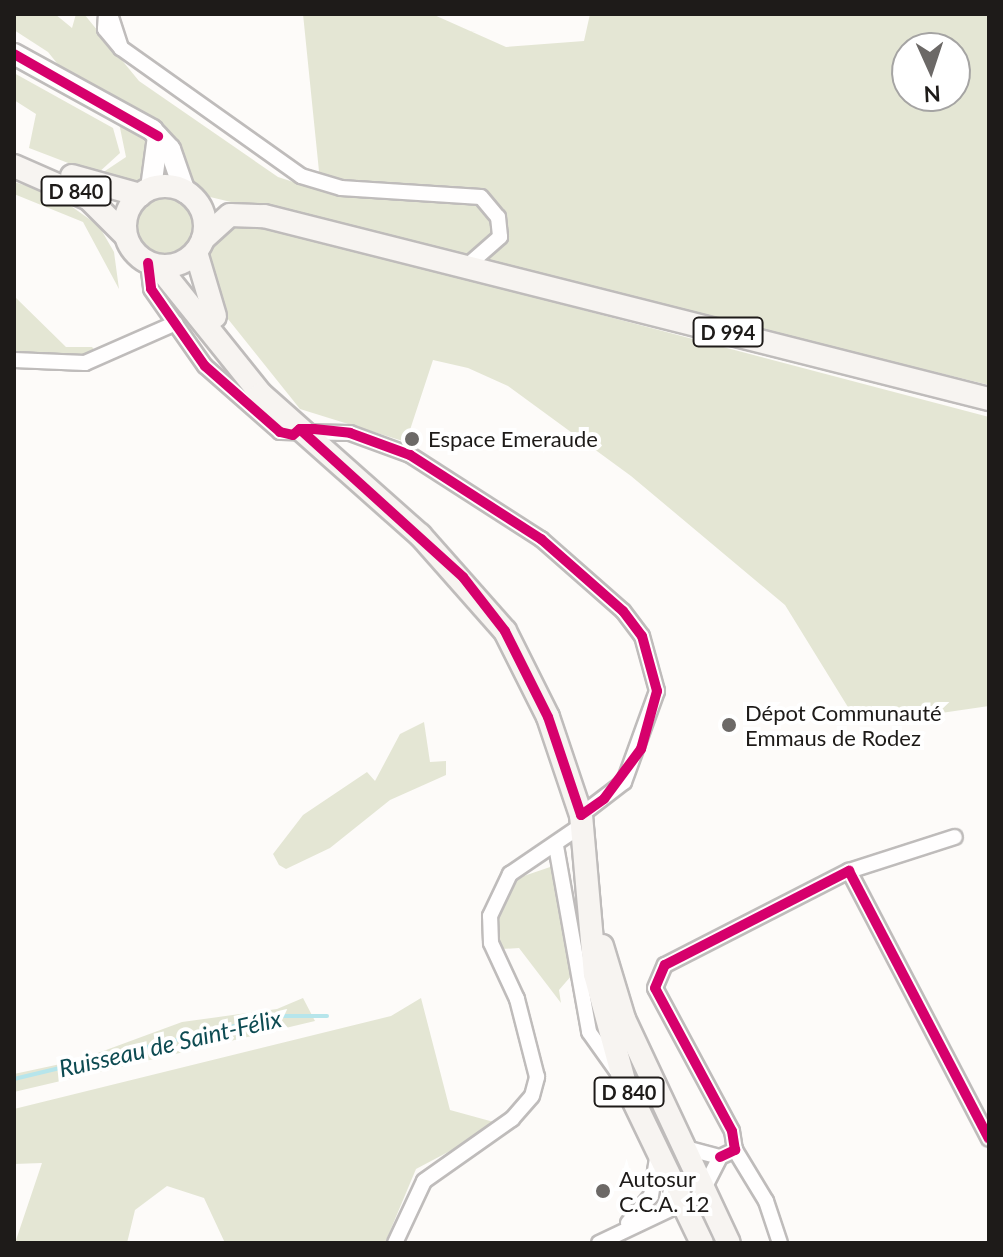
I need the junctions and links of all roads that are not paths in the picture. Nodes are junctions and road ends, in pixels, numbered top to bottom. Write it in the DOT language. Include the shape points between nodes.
graph roads {
  1 [pos="108,14"];
  2 [pos="14,54"];
  3 [pos="158,136"];
  4 [pos="14,156"];
  5 [pos="14,166"];
  6 [pos="145,192"];
  7 [pos="190,196"];
  8 [pos="264,216"];
  9 [pos="125,235"];
  10 [pos="199,246"];
  11 [pos="153,264"];
  12 [pos="467,266"];
  13 [pos="176,323"];
  14 [pos="14,360"];
  15 [pos="989,399"];
  16 [pos="300,429"];
  17 [pos="582,820"];
  18 [pos="955,837"];
  19 [pos="556,846"];
  20 [pos="849,871"];
  21 [pos="596,930"];
  22 [pos="624,1081"];
  23 [pos="989,1139"];
  24 [pos="682,1147"];
  25 [pos="735,1150"];
  26 [pos="657,1155"];
  27 [pos="720,1157"];
  28 [pos="703,1191"];
  29 [pos="681,1204"];
  30 [pos="628,1223"];
  31 [pos="395,1243"];
  32 [pos="599,1243"];
  33 [pos="702,1243"];
  34 [pos="729,1243"];
  35 [pos="780,1243"];
  1 -- 12 [label="street" via="105,29 121,48 301,176 341,188 481,197 498,217 500,237"];
  2 -- 3 [label="main road"];
  3 -- 6 [label="main road"];
  3 -- 7 [label="main road"];
  4 -- 6 [label="main road, D 840"];
  5 -- 9 [label="main road, D 840" via="89,199"];
  6 -- 7 [label="main road"];
  6 -- 9 [label="main road" via="127,213"];
  7 -- 8 [label="main road, D 994"];
  7 -- 10 [label="main road"];
  8 -- 10 [label="main road, D 994" via="230,215"];
  8 -- 12 [label="main road, D 994"];
  9 -- 11 [label="main road"];
  10 -- 11 [label="main road"];
  10 -- 16 [label="main road, D 840" via="203,294"];
  11 -- 13 [label="street" via="151,289"];
  11 -- 16 [label="main road, D 840" via="228,358"];
  12 -- 15 [label="main road, D 994"];
  13 -- 14 [label="street" via="85,363"];
  13 -- 16 [label="street" via="239,401 280,432"];
  16 -- 17 [label="main road, D 840" via="463,577 505,631 548,717"];
  16 -- 17 [label="street" via="350,433 446,476 541,539 642,636 657,691 641,749 624,782"];
  17 -- 19 [label="street"];
  17 -- 21 [label="main road, D 840"];
  18 -- 20 [label="street"];
  19 -- 22 [label="street" via="589,1032"];
  19 -- 31 [label="street" via="510,874 490,916 491,943 517,999 537,1077 532,1096 512,1119 424,1181"];
  20 -- 23 [label="street"];
  20 -- 25 [label="street" via="715,934 665,965 655,988 722,1110"];
  21 -- 22 [label="main road, D 840" via="601,1010"];
  21 -- 24 [label="main road, D 840" via="624,1019"];
  22 -- 26 [label="main road, D 840"];
  24 -- 27 [label="street"];
  24 -- 28 [label="main road, D 840"];
  25 -- 27 [label="street"];
  25 -- 35 [label="street" via="766,1201"];
  26 -- 29 [label="main road, D 840"];
  26 -- 30 [label="street" via="651,1196"];
  27 -- 28 [label="street"];
  28 -- 34 [label="main road, D 840"];
  29 -- 30 [label="street"];
  29 -- 33 [label="main road, D 840"];
  30 -- 32 [label="street"];
}
